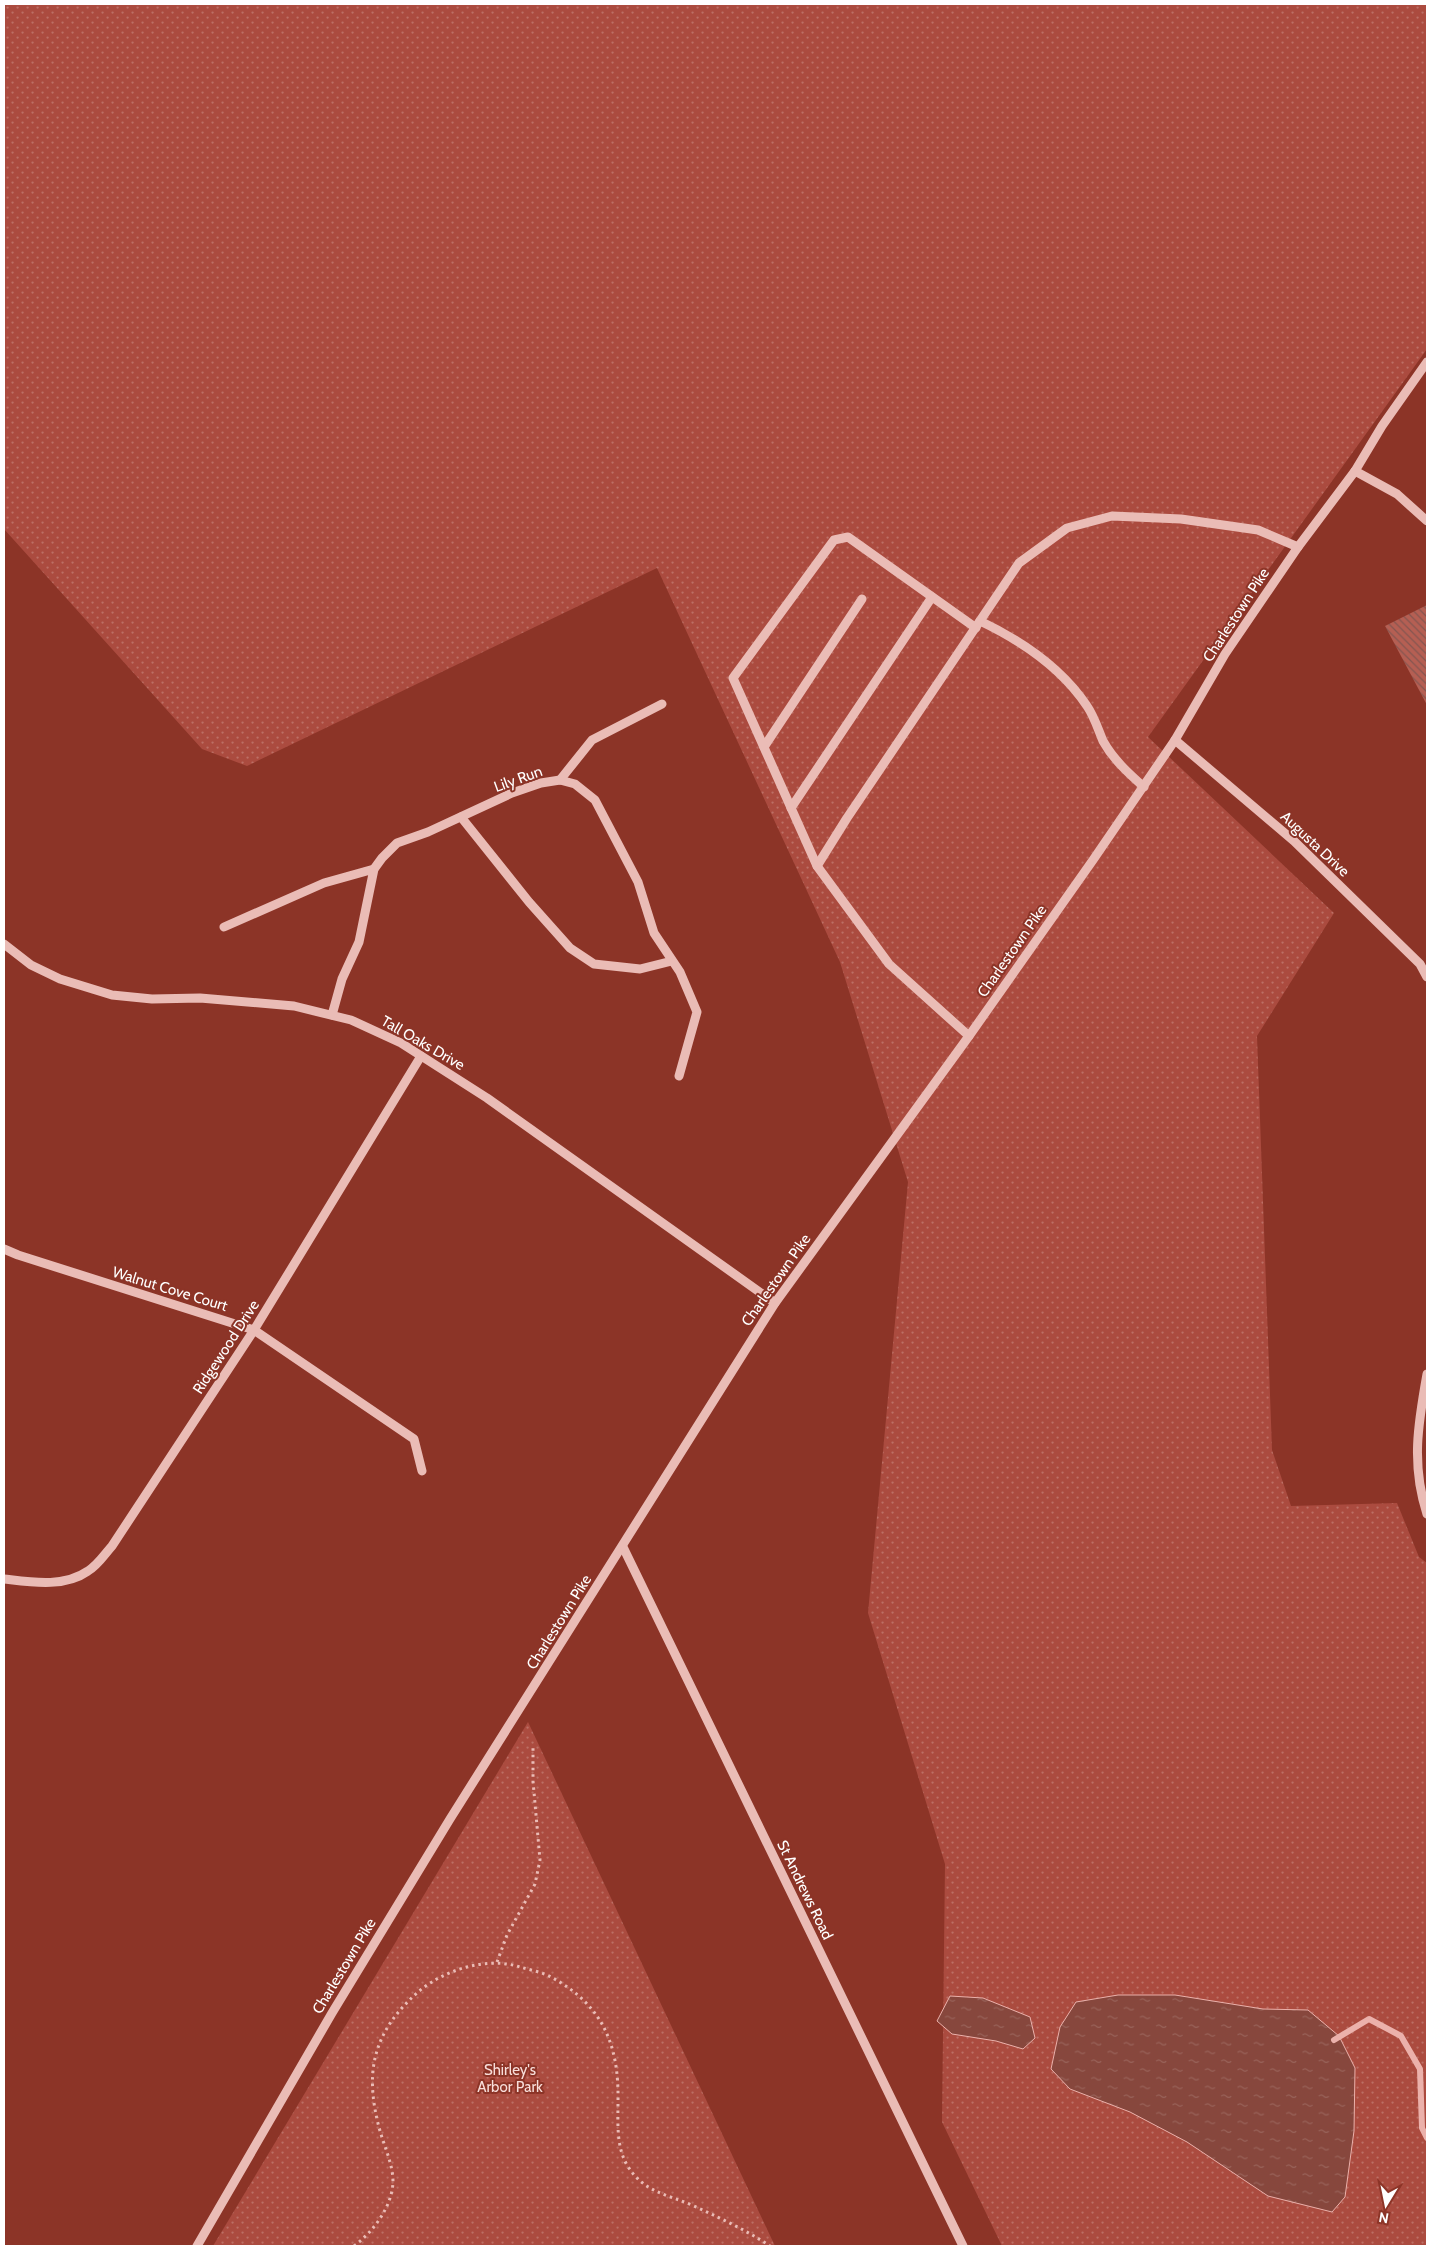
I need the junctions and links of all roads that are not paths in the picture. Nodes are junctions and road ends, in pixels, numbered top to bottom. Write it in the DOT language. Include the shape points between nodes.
graph roads {
  1 [pos="1427,362"];
  2 [pos="1355,471"];
  3 [pos="1427,521"];
  4 [pos="1298,547"];
  5 [pos="932,597"];
  6 [pos="862,598"];
  7 [pos="978,625"];
  8 [pos="662,704"];
  9 [pos="1175,740"];
  10 [pos="764,747"];
  11 [pos="560,780"];
  12 [pos="1144,787"];
  13 [pos="791,808"];
  14 [pos="461,817"];
  15 [pos="817,866"];
  16 [pos="374,869"];
  17 [pos="224,927"];
  18 [pos="4,944"];
  19 [pos="672,961"];
  20 [pos="1427,977"];
  21 [pos="332,1015"];
  22 [pos="969,1036"];
  23 [pos="421,1056"];
  24 [pos="679,1076"];
  25 [pos="4,1249"];
  26 [pos="775,1303"];
  27 [pos="254,1330"];
  28 [pos="1427,1374"];
  29 [pos="422,1471"];
  30 [pos="1427,1514"];
  31 [pos="623,1547"];
  32 [pos="4,1579"];
  33 [pos="197,2246"];
  34 [pos="963,2246"];
  1 -- 2 [label="street, Charlestown Pike"];
  2 -- 3 [label="street" via="1397,494"];
  2 -- 4 [label="street, Charlestown Pike"];
  4 -- 7 [label="street" via="1258,530 1181,519 1112,516 1067,528 1019,563"];
  4 -- 9 [label="street, Charlestown Pike" via="1226,654"];
  5 -- 7 [label="street"];
  5 -- 10 [label="street" via="848,537 834,540 733,678"];
  5 -- 13 [label="street"];
  6 -- 10 [label="street"];
  7 -- 12 [label="street" via="1012,636 1070,683 1088,708 1113,756"];
  7 -- 15 [label="street"];
  8 -- 11 [label="street" via="592,740"];
  9 -- 12 [label="street, Charlestown Pike"];
  9 -- 20 [label="street, Augusta Drive" via="1294,841 1420,964"];
  10 -- 13 [label="street"];
  11 -- 14 [label="street, Lily Run" via="512,793"];
  11 -- 19 [label="street, Lily Run" via="575,784 595,800 638,882 654,933"];
  12 -- 22 [label="street, Charlestown Pike"];
  13 -- 15 [label="street"];
  14 -- 16 [label="street, Lily Run" via="397,843"];
  14 -- 19 [label="street" via="570,948 594,964 640,969"];
  15 -- 22 [label="street" via="889,964"];
  16 -- 17 [label="street" via="324,884"];
  16 -- 21 [label="street, Lily Run" via="359,942 342,979"];
  18 -- 21 [label="street, Tall Oaks Drive" via="31,965 60,979 112,995 294,1006"];
  19 -- 24 [label="street, Lily Run" via="697,1012"];
  21 -- 23 [label="street, Tall Oaks Drive" via="351,1020 401,1043"];
  22 -- 26 [label="street, Charlestown Pike"];
  23 -- 26 [label="street, Tall Oaks Drive" via="487,1098"];
  23 -- 27 [label="street, Ridgewood Drive"];
  25 -- 27 [label="street, Walnut Cove Court"];
  26 -- 31 [label="street, Charlestown Pike"];
  27 -- 29 [label="street, Walnut Cove Court" via="414,1439"];
  27 -- 32 [label="street, Ridgewood Drive" via="112,1546 96,1565 86,1573 55,1582"];
  28 -- 30 [label="street" via="1416,1456 1420,1492"];
  31 -- 33 [label="street, Charlestown Pike" via="337,2004"];
  31 -- 34 [label="street, St Andrews Road"];
}
